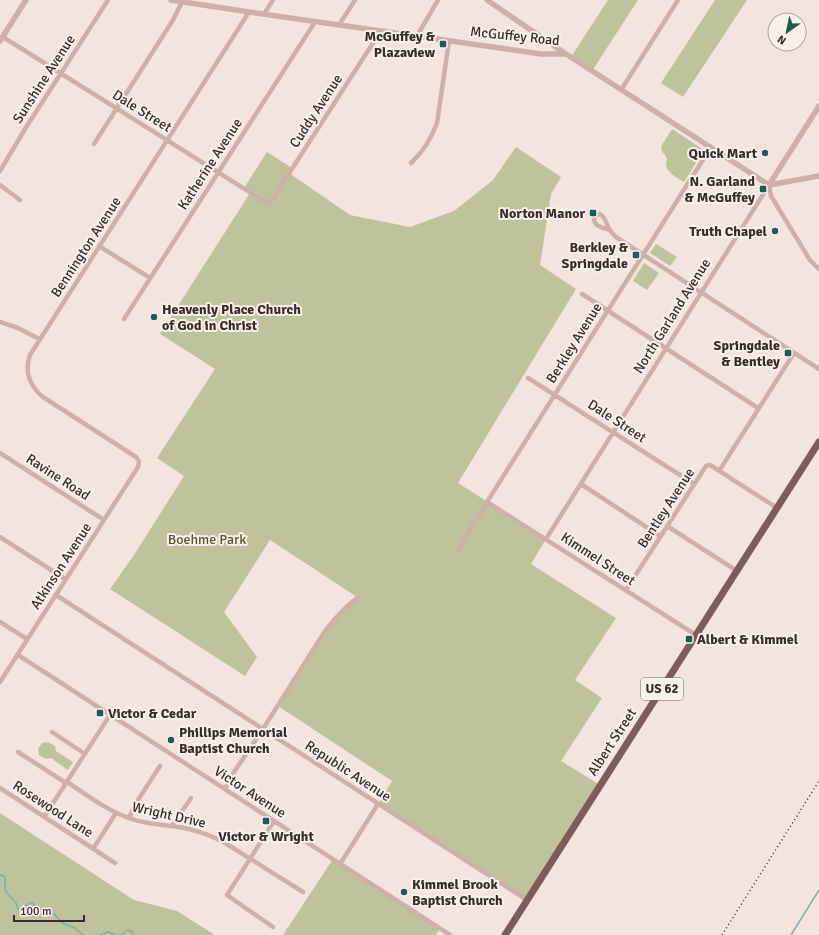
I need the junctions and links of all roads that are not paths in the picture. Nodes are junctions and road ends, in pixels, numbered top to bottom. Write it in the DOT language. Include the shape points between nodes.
graph roads {
  1 [pos="26,0"];
  2 [pos="108,0"];
  3 [pos="171,0"];
  4 [pos="273,0"];
  5 [pos="355,0"];
  6 [pos="438,0"];
  7 [pos="487,0"];
  8 [pos="678,0"];
  9 [pos="190,1"];
  10 [pos="182,2"];
  11 [pos="249,12"];
  12 [pos="264,14"];
  13 [pos="315,22"];
  14 [pos="339,25"];
  15 [pos="380,31"];
  16 [pos="417,36"];
  17 [pos="1,39"];
  18 [pos="449,41"];
  19 [pos="566,54"];
  20 [pos="61,74"];
  21 [pos="621,90"];
  22 [pos="819,106"];
  23 [pos="116,108"];
  24 [pos="167,140"];
  25 [pos="94,144"];
  26 [pos="711,148"];
  27 [pos="411,163"];
  28 [pos="0,170"];
  29 [pos="218,172"];
  30 [pos="819,176"];
  31 [pos="769,185"];
  32 [pos="0,186"];
  33 [pos="20,200"];
  34 [pos="270,203"];
  35 [pos="610,230"];
  36 [pos="99,246"];
  37 [pos="643,255"];
  38 [pos="819,269"];
  39 [pos="150,278"];
  40 [pos="701,293"];
  41 [pos="582,294"];
  42 [pos="608,310"];
  43 [pos="124,319"];
  44 [pos="0,322"];
  45 [pos="39,339"];
  46 [pos="666,348"];
  47 [pos="794,353"];
  48 [pos="819,370"];
  49 [pos="528,378"];
  50 [pos="555,395"];
  51 [pos="758,408"];
  52 [pos="614,432"];
  53 [pos="819,442"];
  54 [pos="0,453"];
  55 [pos="139,462"];
  56 [pos="719,471"];
  57 [pos="581,484"];
  58 [pos="694,484"];
  59 [pos="487,502"];
  60 [pos="777,508"];
  61 [pos="104,520"];
  62 [pos="667,526"];
  63 [pos="660,536"];
  64 [pos="0,537"];
  65 [pos="546,538"];
  66 [pos="457,552"];
  67 [pos="737,571"];
  68 [pos="66,580"];
  69 [pos="626,590"];
  70 [pos="56,595"];
  71 [pos="358,597"];
  72 [pos="0,622"];
  73 [pos="696,635"];
  74 [pos="27,639"];
  75 [pos="18,655"];
  76 [pos="0,682"];
  77 [pos="110,715"];
  78 [pos="263,729"];
  79 [pos="52,732"];
  80 [pos="18,752"];
  81 [pos="85,754"];
  82 [pos="160,766"];
  83 [pos="67,782"];
  84 [pos="0,788"];
  85 [pos="225,789"];
  86 [pos="190,798"];
  87 [pos="378,804"];
  88 [pos="116,813"];
  89 [pos="44,817"];
  90 [pos="129,818"];
  91 [pos="274,821"];
  92 [pos="172,826"];
  93 [pos="93,849"];
  94 [pos="250,858"];
  95 [pos="115,863"];
  96 [pos="340,864"];
  97 [pos="302,892"];
  98 [pos="527,900"];
  99 [pos="273,927"];
  100 [pos="450,935"];
  101 [pos="505,935"];
  1 -- 17 [label="street"];
  2 -- 20 [label="street, Sunshine Avenue"];
  3 -- 10 [label="street, McGuffey Road"];
  4 -- 12 [label="street"];
  5 -- 14 [label="street"];
  6 -- 16 [label="street"];
  7 -- 19 [label="street"];
  8 -- 21 [label="street"];
  9 -- 10 [label="street, McGuffey Road"];
  9 -- 11 [label="street, McGuffey Road"];
  10 -- 23 [label="street"];
  11 -- 12 [label="street, McGuffey Road"];
  11 -- 24 [label="street, Bennington Avenue"];
  12 -- 13 [label="street, McGuffey Road"];
  13 -- 14 [label="street, McGuffey Road"];
  13 -- 29 [label="street, Katherine Avenue"];
  14 -- 15 [label="street, McGuffey Road"];
  15 -- 16 [label="street, McGuffey Road"];
  15 -- 34 [label="street, Cuddy Avenue"];
  16 -- 18 [label="street, McGuffey Road"];
  17 -- 20 [label="street, Dale Street"];
  18 -- 19 [label="street, McGuffey Road" via="545,54"];
  18 -- 27 [label="street" via="437,123 428,144"];
  19 -- 21 [label="street, McGuffey Road"];
  20 -- 23 [label="street, Dale Street"];
  20 -- 28 [label="street, Sunshine Avenue"];
  21 -- 26 [label="street, McGuffey Road"];
  22 -- 31 [label="street, North Garland Avenue"];
  23 -- 24 [label="street, Dale Street"];
  23 -- 25 [label="street"];
  24 -- 29 [label="street, Dale Street"];
  24 -- 36 [label="street, Bennington Avenue"];
  26 -- 31 [label="street, McGuffey Road"];
  26 -- 37 [label="street, Berkley Avenue"];
  29 -- 34 [label="street, Dale Street"];
  29 -- 39 [label="street, Katherine Avenue"];
  30 -- 31 [label="street"];
  31 -- 38 [label="street" via="771,196 810,260"];
  31 -- 40 [label="street, North Garland Avenue"];
  32 -- 33 [label="street"];
  35 -- 37 [label="street"];
  36 -- 39 [label="street"];
  36 -- 45 [label="street, Bennington Avenue"];
  37 -- 40 [label="street"];
  37 -- 42 [label="street, Berkley Avenue"];
  39 -- 43 [label="street, Katherine Avenue"];
  40 -- 46 [label="street, North Garland Avenue"];
  40 -- 47 [label="street"];
  41 -- 42 [label="street"];
  42 -- 46 [label="street"];
  42 -- 50 [label="street, Berkley Avenue"];
  44 -- 45 [label="street"];
  45 -- 55 [label="street, Bennington Avenue" via="28,364 29,378 34,388 43,397 136,456"];
  46 -- 51 [label="street"];
  46 -- 52 [label="street, North Garland Avenue"];
  47 -- 48 [label="street"];
  47 -- 51 [label="street, Bentley Avenue"];
  49 -- 50 [label="street, Dale Street"];
  50 -- 52 [label="street, Dale Street"];
  50 -- 59 [label="street, Berkley Avenue"];
  51 -- 56 [label="street, Bentley Avenue"];
  52 -- 57 [label="street, North Garland Avenue"];
  52 -- 58 [label="street, Dale Street"];
  53 -- 60 [label="main road, Albert Street / US 62"];
  54 -- 61 [label="street, Ravine Road"];
  55 -- 61 [label="street, Atkinson Avenue"];
  56 -- 58 [label="street, Bentley Avenue" via="710,465 706,466"];
  56 -- 60 [label="street"];
  57 -- 63 [label="street"];
  57 -- 65 [label="street, North Garland Avenue"];
  58 -- 62 [label="street, Bentley Avenue"];
  59 -- 65 [label="street, Kimmel Street"];
  59 -- 66 [label="street, Berkley Avenue"];
  60 -- 67 [label="main road, Albert Street / US 62"];
  61 -- 68 [label="street, Atkinson Avenue"];
  62 -- 63 [label="street, Bentley Avenue"];
  62 -- 67 [label="street"];
  63 -- 69 [label="street, Bentley Avenue"];
  64 -- 68 [label="street"];
  65 -- 69 [label="street, Kimmel Street"];
  67 -- 73 [label="main road, Albert Street / US 62"];
  68 -- 70 [label="street, Atkinson Avenue"];
  69 -- 73 [label="street, Kimmel Street"];
  70 -- 74 [label="street, Atkinson Avenue"];
  70 -- 78 [label="street, Republic Avenue"];
  71 -- 78 [label="street" via="333,620"];
  72 -- 74 [label="street"];
  73 -- 98 [label="main road, Albert Street / US 62"];
  74 -- 75 [label="street, Atkinson Avenue"];
  75 -- 76 [label="street, Atkinson Avenue"];
  75 -- 77 [label="street, Victor Avenue"];
  77 -- 81 [label="street"];
  77 -- 85 [label="street, Victor Avenue"];
  78 -- 85 [label="street"];
  78 -- 87 [label="street, Republic Avenue"];
  79 -- 81 [label="street"];
  80 -- 83 [label="street, Wright Drive"];
  81 -- 83 [label="street"];
  82 -- 90 [label="street"];
  83 -- 88 [label="street, Wright Drive"];
  83 -- 89 [label="street"];
  84 -- 89 [label="street, Rosewood Lane"];
  85 -- 91 [label="street, Victor Avenue"];
  86 -- 92 [label="street"];
  87 -- 96 [label="street"];
  87 -- 98 [label="street, Republic Avenue"];
  88 -- 90 [label="street, Wright Drive"];
  88 -- 93 [label="street, Rosewood Lane"];
  89 -- 93 [label="street, Rosewood Lane"];
  90 -- 92 [label="street, Wright Drive"];
  91 -- 94 [label="street"];
  91 -- 96 [label="street, Victor Avenue"];
  92 -- 94 [label="street, Wright Drive" via="210,835"];
  93 -- 95 [label="street, Rosewood Lane"];
  94 -- 97 [label="street, Wright Drive"];
  94 -- 99 [label="street" via="226,895"];
  96 -- 100 [label="street, Victor Avenue"];
  98 -- 101 [label="main road, Albert Street / US 62"];
}
